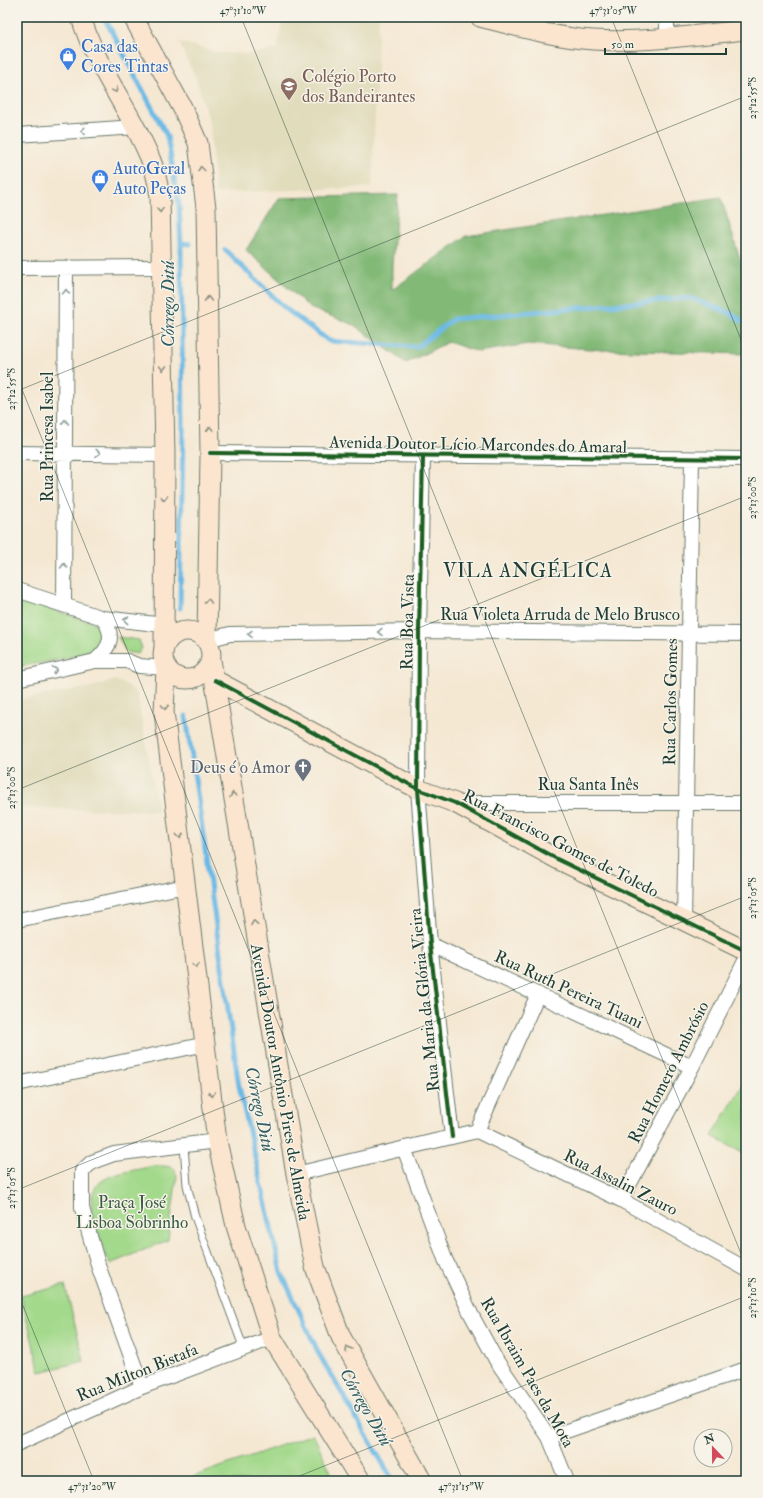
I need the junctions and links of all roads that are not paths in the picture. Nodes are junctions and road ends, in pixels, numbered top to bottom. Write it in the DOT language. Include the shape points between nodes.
graph roads {
  1 [pos="80,17"];
  2 [pos="133,17"];
  3 [pos="480,17"];
  4 [pos="667,17"];
  5 [pos="528,23"];
  6 [pos="746,30"];
  7 [pos="667,38"];
  8 [pos="136,127"];
  9 [pos="17,135"];
  10 [pos="162,267"];
  11 [pos="17,268"];
  12 [pos="66,268"];
  13 [pos="65,452"];
  14 [pos="17,453"];
  15 [pos="210,453"];
  16 [pos="165,455"];
  17 [pos="423,457"];
  18 [pos="692,459"];
  19 [pos="746,459"];
  20 [pos="17,590"];
  21 [pos="64,605"];
  22 [pos="103,618"];
  23 [pos="165,625"];
  24 [pos="419,631"];
  25 [pos="689,633"];
  26 [pos="746,634"];
  27 [pos="208,640"];
  28 [pos="164,646"];
  29 [pos="211,660"];
  30 [pos="95,661"];
  31 [pos="166,668"];
  32 [pos="17,679"];
  33 [pos="215,680"];
  34 [pos="418,789"];
  35 [pos="686,802"];
  36 [pos="455,803"];
  37 [pos="746,803"];
  38 [pos="186,886"];
  39 [pos="17,920"];
  40 [pos="684,921"];
  41 [pos="430,944"];
  42 [pos="746,951"];
  43 [pos="746,959"];
  44 [pos="538,994"];
  45 [pos="206,1044"];
  46 [pos="692,1066"];
  47 [pos="17,1084"];
  48 [pos="477,1131"];
  49 [pos="452,1137"];
  50 [pos="217,1141"];
  51 [pos="184,1146"];
  52 [pos="404,1148"];
  53 [pos="296,1174"];
  54 [pos="621,1200"];
  55 [pos="746,1269"];
  56 [pos="272,1338"];
  57 [pos="244,1349"];
  58 [pos="746,1369"];
  59 [pos="142,1387"];
  60 [pos="549,1437"];
  61 [pos="17,1444"];
  62 [pos="361,1481"];
  63 [pos="422,1481"];
  64 [pos="567,1481"];
  1 -- 8 [label="main road, one-way" via="94,51"];
  15 -- 2 [label="main road, one-way" via="206,208 198,143 183,109"];
  3 -- 5 [label="main road"];
  4 -- 7 [label="street"];
  5 -- 7 [label="main road" via="593,40"];
  6 -- 7 [label="main road"];
  8 -- 9 [label="street, one-way"];
  8 -- 10 [label="main road, one-way" via="153,164 160,196"];
  10 -- 12 [label="street"];
  10 -- 16 [label="main road, one-way"];
  11 -- 12 [label="street"];
  13 -- 12 [label="street, Rua Princesa Isabel, one-way"];
  13 -- 14 [label="street"];
  13 -- 16 [label="street, one-way"];
  21 -- 13 [label="street, Rua Princesa Isabel, one-way"];
  15 -- 17 [label="street, Avenida Doutor Lício Marcondes do Amaral"];
  27 -- 15 [label="main road, one-way"];
  16 -- 23 [label="main road, one-way"];
  17 -- 18 [label="street, Avenida Doutor Lício Marcondes do Amaral"];
  17 -- 24 [label="street, Rua Boa Vista"];
  18 -- 19 [label="street, Avenida Doutor Lício Marcondes do Amaral"];
  18 -- 25 [label="street, Rua Carlos Gomes"];
  20 -- 21 [label="street"];
  21 -- 22 [label="street"];
  23 -- 22 [label="street, one-way"];
  22 -- 30 [label="street" via="109,626 110,636 108,646"];
  23 -- 28 [label="main road"];
  24 -- 25 [label="street, Rua Violeta Arruda de Melo Brusco"];
  24 -- 27 [label="street, Rua Violeta Arruda de Melo Brusco, one-way" via="230,634"];
  24 -- 34 [label="street, Rua Boa Vista"];
  25 -- 26 [label="street, Rua Violeta Arruda de Melo Brusco"];
  25 -- 35 [label="street, Rua Carlos Gomes"];
  27 -- 28 [label="main road" via="194,631 185,630 170,637"];
  27 -- 29 [label="main road"];
  28 -- 31 [label="main road" via="162,658"];
  29 -- 31 [label="main road" via="206,671 191,679 176,677"];
  29 -- 33 [label="main road, Avenida Doutor Antônio Pires de Almeida"];
  30 -- 31 [label="street" via="127,661 139,666"];
  32 -- 30 [label="street, one-way"];
  31 -- 38 [label="main road, one-way" via="164,712"];
  33 -- 34 [label="main road, Rua Francisco Gomes de Toledo"];
  53 -- 33 [label="main road, Avenida Doutor Antônio Pires de Almeida, one-way"];
  34 -- 36 [label="main road, Rua Francisco Gomes de Toledo"];
  34 -- 41 [label="street, Rua Maria da Glória Vieira"];
  35 -- 36 [label="street, Rua Santa Inês"];
  35 -- 37 [label="street, Rua Santa Inês"];
  35 -- 40 [label="street, Rua Carlos Gomes"];
  36 -- 40 [label="main road, Rua Francisco Gomes de Toledo" via="557,859"];
  38 -- 39 [label="street"];
  38 -- 45 [label="main road, one-way"];
  40 -- 42 [label="main road, Rua Francisco Gomes de Toledo"];
  41 -- 44 [label="street, Rua Ruth Pereira Tuani"];
  41 -- 49 [label="street, Rua Maria da Glória Vieira"];
  43 -- 46 [label="street, Rua Homero Ambrósio"];
  44 -- 46 [label="street, Rua Ruth Pereira Tuani"];
  44 -- 48 [label="street"];
  45 -- 47 [label="street"];
  45 -- 50 [label="main road, one-way"];
  46 -- 54 [label="street, Rua Homero Ambrósio"];
  48 -- 49 [label="street"];
  48 -- 54 [label="street, Rua Assalin Zauro"];
  49 -- 52 [label="street"];
  50 -- 51 [label="street"];
  50 -- 56 [label="main road" via="236,1226"];
  51 -- 57 [label="lane" via="187,1185 195,1217"];
  51 -- 59 [label="street" via="114,1154 92,1162 82,1171 82,1208 97,1261"];
  52 -- 53 [label="street"];
  52 -- 60 [label="street, Rua Ibraim Paes da Mota" via="446,1258 471,1314 496,1360"];
  63 -- 53 [label="main road, Avenida Doutor Antônio Pires de Almeida, one-way" via="341,1336 315,1267"];
  54 -- 55 [label="street, Rua Assalin Zauro"];
  56 -- 57 [label="street, Rua Milton Bistafa"];
  56 -- 62 [label="main road"];
  57 -- 59 [label="street, Rua Milton Bistafa"];
  58 -- 60 [label="street"];
  59 -- 61 [label="street, Rua Milton Bistafa"];
  60 -- 64 [label="street, Rua Ibraim Paes da Mota"];
}
